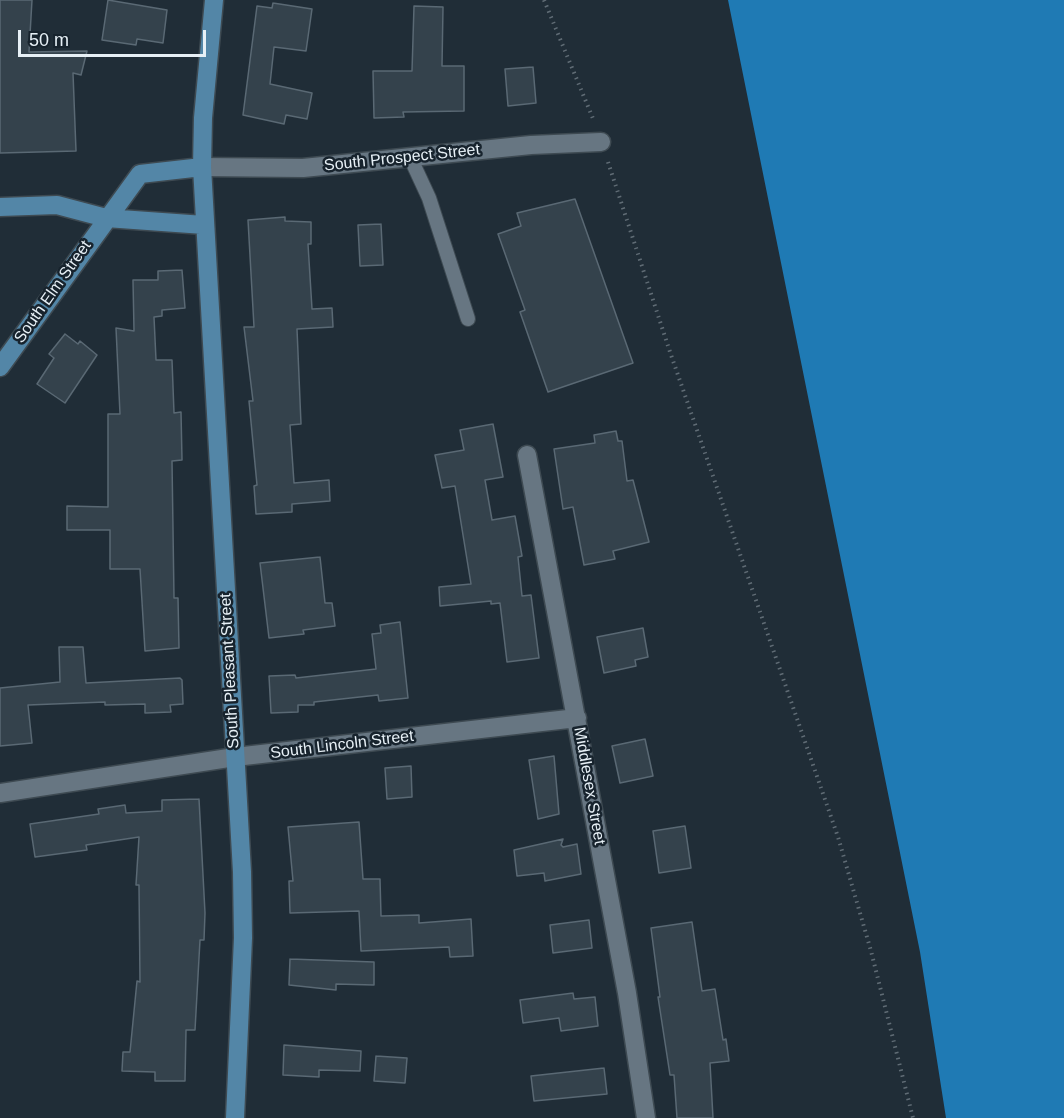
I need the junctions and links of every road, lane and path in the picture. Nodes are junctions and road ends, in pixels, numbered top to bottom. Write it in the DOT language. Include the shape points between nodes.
graph roads {
  1 [pos="214,0"];
  2 [pos="544,0"];
  3 [pos="601,142"];
  4 [pos="410,157"];
  5 [pos="202,166"];
  6 [pos="0,207"];
  7 [pos="106,218"];
  8 [pos="204,225"];
  9 [pos="468,319"];
  10 [pos="0,367"];
  11 [pos="527,455"];
  12 [pos="577,718"];
  13 [pos="235,757"];
  14 [pos="0,793"];
  15 [pos="235,1118"];
  16 [pos="646,1118"];
  17 [pos="913,1118"];
  1 -- 5 [label="street"];
  2 -- 3 [label="path"];
  3 -- 4 [label="street, South Prospect Street"];
  3 -- 17 [label="path" via="838,837"];
  4 -- 5 [label="street, South Prospect Street" via="303,168"];
  4 -- 9 [label="lane" via="429,198"];
  5 -- 7 [label="street, South Elm Street" via="140,174"];
  5 -- 8 [label="street"];
  6 -- 7 [label="street" via="57,205"];
  7 -- 8 [label="street"];
  7 -- 10 [label="street, South Elm Street"];
  8 -- 13 [label="street, South Pleasant Street"];
  11 -- 12 [label="street, Middlesex Street"];
  12 -- 13 [label="street, South Lincoln Street"];
  12 -- 16 [label="street, Middlesex Street"];
  13 -- 14 [label="street, South Lincoln Street"];
  13 -- 15 [label="street, South Pleasant Street" via="243,938"];
}
